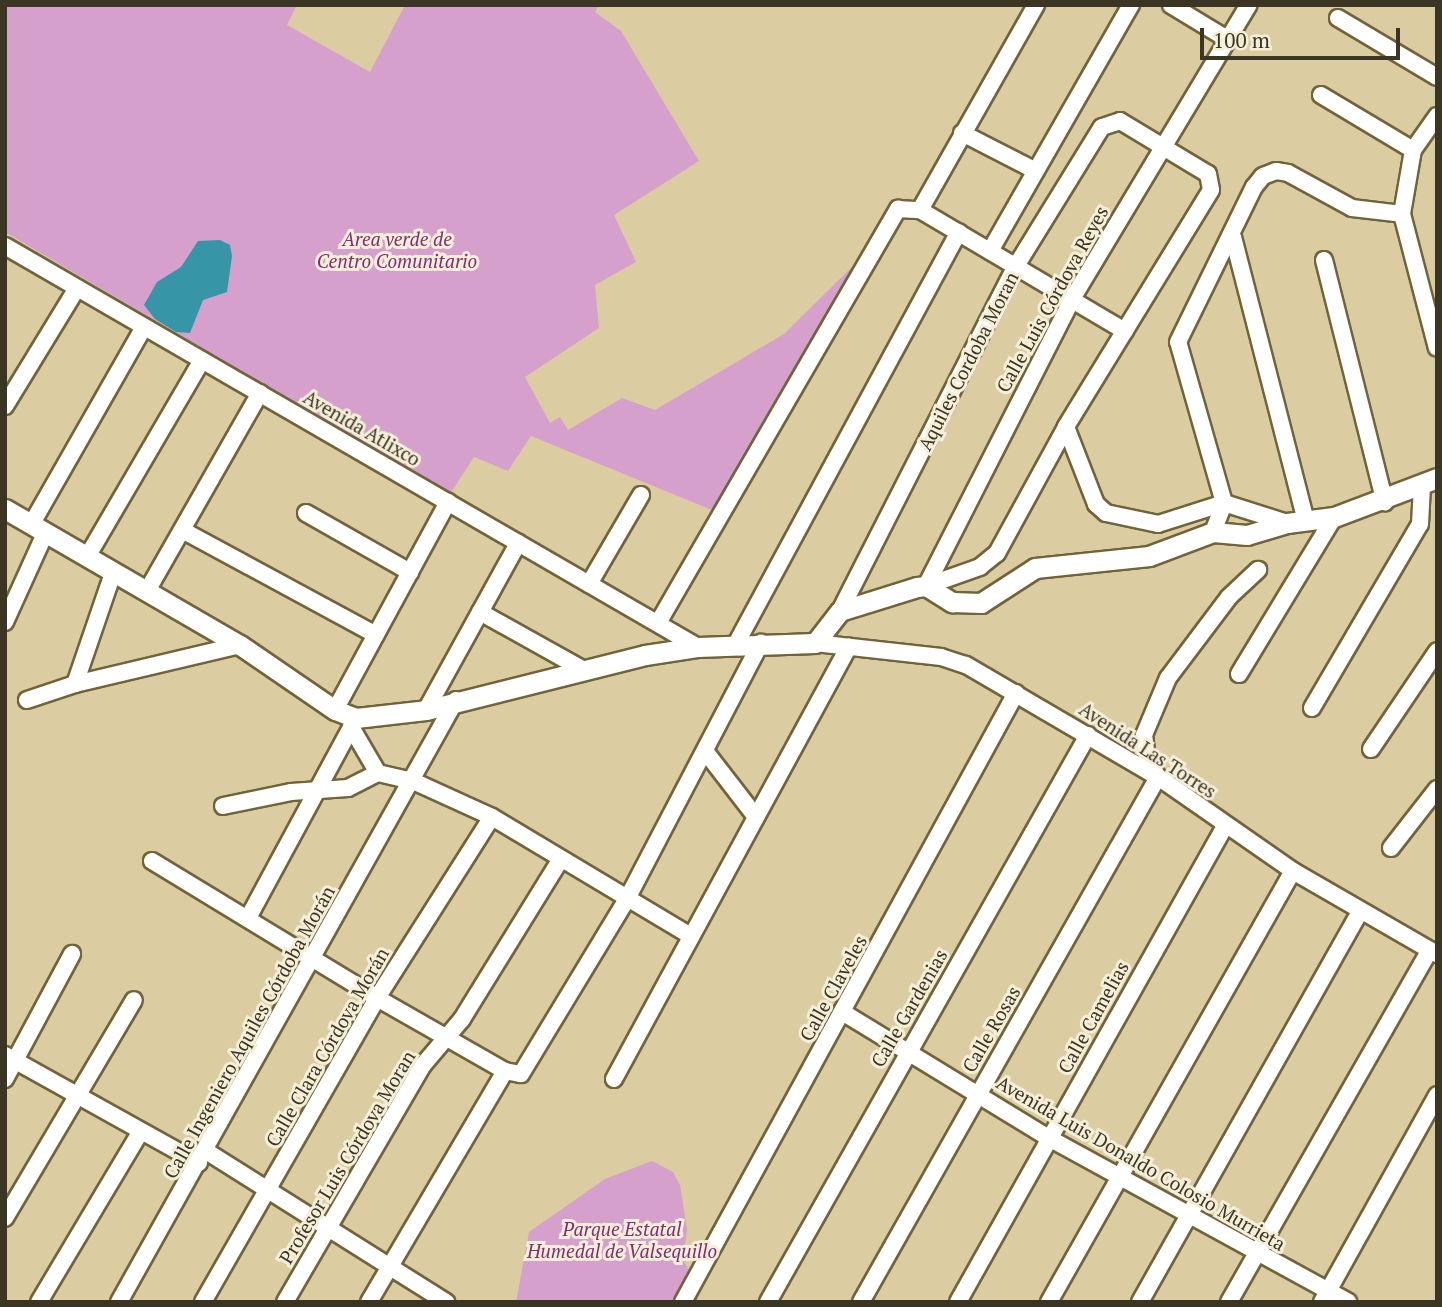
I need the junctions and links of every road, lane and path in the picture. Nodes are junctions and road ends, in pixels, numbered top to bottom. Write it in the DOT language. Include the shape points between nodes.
graph roads {
  1 [pos="1036,5"];
  2 [pos="1131,5"];
  3 [pos="1171,5"];
  4 [pos="1249,5"];
  5 [pos="1338,18"];
  6 [pos="1227,39"];
  7 [pos="1437,77"];
  8 [pos="1321,96"];
  9 [pos="1437,116"];
  10 [pos="962,133"];
  11 [pos="1430,137"];
  12 [pos="1162,147"];
  13 [pos="1413,150"];
  14 [pos="1036,171"];
  15 [pos="920,210"];
  16 [pos="1402,214"];
  17 [pos="959,232"];
  18 [pos="1233,237"];
  19 [pos="6,249"];
  20 [pos="990,251"];
  21 [pos="1324,260"];
  22 [pos="1016,266"];
  23 [pos="77,288"];
  24 [pos="1072,299"];
  25 [pos="144,327"];
  26 [pos="1125,331"];
  27 [pos="1437,348"];
  28 [pos="202,360"];
  29 [pos="260,393"];
  30 [pos="5,406"];
  31 [pos="1066,427"];
  32 [pos="1429,483"];
  33 [pos="641,495"];
  34 [pos="448,502"];
  35 [pos="1385,502"];
  36 [pos="1224,503"];
  37 [pos="5,509"];
  38 [pos="306,513"];
  39 [pos="1335,517"];
  40 [pos="1296,522"];
  41 [pos="38,529"];
  42 [pos="184,531"];
  43 [pos="1213,531"];
  44 [pos="518,543"];
  45 [pos="87,557"];
  46 [pos="1258,570"];
  47 [pos="410,572"];
  48 [pos="113,573"];
  49 [pos="589,584"];
  50 [pos="926,586"];
  51 [pos="147,591"];
  52 [pos="840,611"];
  53 [pos="480,612"];
  54 [pos="5,621"];
  55 [pos="658,623"];
  56 [pos="376,635"];
  57 [pos="761,643"];
  58 [pos="815,643"];
  59 [pos="736,644"];
  60 [pos="240,645"];
  61 [pos="698,647"];
  62 [pos="849,647"];
  63 [pos="1437,651"];
  64 [pos="582,669"];
  65 [pos="1239,674"];
  66 [pos="75,684"];
  67 [pos="1016,693"];
  68 [pos="27,700"];
  69 [pos="456,700"];
  70 [pos="1312,708"];
  71 [pos="335,710"];
  72 [pos="426,710"];
  73 [pos="353,722"];
  74 [pos="1088,735"];
  75 [pos="1371,749"];
  76 [pos="705,751"];
  77 [pos="378,773"];
  78 [pos="1158,778"];
  79 [pos="413,782"];
  80 [pos="1437,789"];
  81 [pos="316,793"];
  82 [pos="223,806"];
  83 [pos="492,817"];
  84 [pos="756,817"];
  85 [pos="1225,826"];
  86 [pos="1391,848"];
  87 [pos="561,859"];
  88 [pos="152,861"];
  89 [pos="1293,871"];
  90 [pos="628,897"];
  91 [pos="1360,911"];
  92 [pos="248,918"];
  93 [pos="691,936"];
  94 [pos="1433,952"];
  95 [pos="72,954"];
  96 [pos="314,960"];
  97 [pos="377,998"];
  98 [pos="134,1000"];
  99 [pos="844,1013"];
  100 [pos="446,1037"];
  101 [pos="907,1053"];
  102 [pos="10,1058"];
  103 [pos="513,1073"];
  104 [pos="5,1079"];
  105 [pos="614,1079"];
  106 [pos="978,1095"];
  107 [pos="1437,1095"];
  108 [pos="78,1096"];
  109 [pos="141,1131"];
  110 [pos="1049,1138"];
  111 [pos="202,1157"];
  112 [pos="1120,1175"];
  113 [pos="270,1190"];
  114 [pos="1189,1215"];
  115 [pos="5,1218"];
  116 [pos="329,1226"];
  117 [pos="1256,1252"];
  118 [pos="391,1264"];
  119 [pos="1325,1297"];
  120 [pos="39,1302"];
  121 [pos="119,1302"];
  122 [pos="204,1302"];
  123 [pos="285,1302"];
  124 [pos="369,1302"];
  125 [pos="446,1302"];
  126 [pos="683,1302"];
  127 [pos="768,1302"];
  128 [pos="861,1302"];
  129 [pos="958,1302"];
  130 [pos="1049,1302"];
  131 [pos="1140,1302"];
  132 [pos="1229,1302"];
  133 [pos="1348,1302"];
  1 -- 10 [label="street"];
  2 -- 14 [label="street"];
  3 -- 6 [label="street"];
  4 -- 6 [label="street, Calle Luis Córdova Reyes"];
  5 -- 7 [label="street"];
  6 -- 12 [label="street, Calle Luis Córdova Reyes"];
  8 -- 13 [label="street"];
  9 -- 11 [label="street"];
  10 -- 14 [label="street"];
  10 -- 15 [label="street"];
  11 -- 13 [label="street"];
  12 -- 22 [label="street, Aquiles Cordoba Moran" via="1120,121 1102,127"];
  12 -- 24 [label="street, Calle Luis Córdova Reyes"];
  12 -- 26 [label="street" via="1208,174 1211,190"];
  13 -- 16 [label="street"];
  14 -- 20 [label="street"];
  15 -- 17 [label="street"];
  15 -- 55 [label="street" via="898,209"];
  16 -- 18 [label="street" via="1352,208 1276,171 1263,176 1254,187"];
  16 -- 27 [label="street"];
  17 -- 20 [label="street"];
  17 -- 59 [label="street"];
  18 -- 36 [label="street" via="1178,342"];
  18 -- 40 [label="street"];
  19 -- 23 [label="street, Avenida Atlixco"];
  20 -- 22 [label="street"];
  21 -- 35 [label="street"];
  22 -- 24 [label="street"];
  22 -- 52 [label="street, Aquiles Cordoba Moran"];
  23 -- 25 [label="street, Avenida Atlixco"];
  23 -- 30 [label="street"];
  24 -- 26 [label="street"];
  24 -- 50 [label="street, Calle Luis Córdova Reyes"];
  25 -- 28 [label="street, Avenida Atlixco"];
  25 -- 41 [label="street"];
  26 -- 31 [label="street"];
  28 -- 29 [label="street, Avenida Atlixco"];
  28 -- 45 [label="street"];
  29 -- 34 [label="street, Avenida Atlixco"];
  29 -- 42 [label="street"];
  31 -- 36 [label="street" via="1097,504 1106,513 1158,524"];
  31 -- 50 [label="street" via="991,561"];
  32 -- 35 [label="street"];
  32 -- 70 [label="street" via="1420,524"];
  33 -- 49 [label="street"];
  34 -- 44 [label="street, Avenida Atlixco"];
  34 -- 47 [label="street"];
  35 -- 39 [label="street"];
  36 -- 40 [label="street"];
  36 -- 43 [label="street"];
  37 -- 41 [label="street"];
  38 -- 47 [label="street"];
  39 -- 40 [label="street"];
  39 -- 65 [label="street"];
  40 -- 43 [label="street" via="1247,535"];
  41 -- 45 [label="street"];
  41 -- 54 [label="street"];
  42 -- 51 [label="street"];
  42 -- 56 [label="street"];
  43 -- 50 [label="street" via="1149,556 1035,568 981,603 967,605"];
  44 -- 49 [label="street, Avenida Atlixco"];
  44 -- 53 [label="street"];
  45 -- 48 [label="street"];
  46 -- 78 [label="street" via="1229,597 1168,678 1144,735 1147,759"];
  47 -- 56 [label="street"];
  48 -- 51 [label="street"];
  48 -- 66 [label="street"];
  49 -- 55 [label="street, Avenida Atlixco"];
  50 -- 52 [label="street"];
  51 -- 60 [label="street"];
  52 -- 58 [label="street, Aquiles Cordoba Moran"];
  53 -- 64 [label="street"];
  53 -- 72 [label="street"];
  55 -- 61 [label="street, Avenida Atlixco"];
  56 -- 71 [label="street"];
  57 -- 58 [label="street"];
  57 -- 59 [label="street"];
  57 -- 76 [label="street"];
  58 -- 62 [label="street, Avenida Las Torres"];
  59 -- 61 [label="street"];
  60 -- 66 [label="street"];
  60 -- 71 [label="street"];
  61 -- 64 [label="street"];
  62 -- 67 [label="street, Avenida Las Torres" via="941,657"];
  62 -- 84 [label="street"];
  63 -- 75 [label="street"];
  64 -- 69 [label="street"];
  66 -- 68 [label="street"];
  67 -- 74 [label="street, Avenida Las Torres"];
  67 -- 99 [label="street, Calle Claveles"];
  69 -- 72 [label="street"];
  69 -- 79 [label="street, Calle Ingeniero Aquiles Córdoba Morán"];
  71 -- 73 [label="street"];
  72 -- 73 [label="street"];
  73 -- 77 [label="street"];
  73 -- 81 [label="street"];
  74 -- 78 [label="street, Avenida Las Torres"];
  74 -- 101 [label="street, Calle Gardenias"];
  76 -- 84 [label="street"];
  76 -- 90 [label="street"];
  77 -- 79 [label="street"];
  77 -- 81 [label="street" via="348,788"];
  78 -- 85 [label="street, Avenida Las Torres"];
  78 -- 106 [label="street, Calle Rosas"];
  79 -- 83 [label="street"];
  79 -- 96 [label="street, Calle Ingeniero Aquiles Córdoba Morán"];
  80 -- 86 [label="street"];
  81 -- 82 [label="street" via="291,792"];
  81 -- 92 [label="street"];
  83 -- 87 [label="street"];
  83 -- 97 [label="street, Calle Clara Córdova Morán"];
  84 -- 93 [label="street"];
  85 -- 89 [label="street, Avenida Las Torres"];
  85 -- 110 [label="street, Calle Camelias"];
  87 -- 90 [label="street"];
  87 -- 100 [label="street, Profesor Luis Córdova Moran" via="463,1020"];
  88 -- 92 [label="street"];
  89 -- 91 [label="street, Avenida Las Torres"];
  89 -- 112 [label="street"];
  90 -- 93 [label="street"];
  90 -- 103 [label="street"];
  91 -- 94 [label="street, Avenida Las Torres"];
  91 -- 114 [label="street"];
  92 -- 96 [label="street"];
  93 -- 105 [label="street"];
  94 -- 117 [label="street"];
  95 -- 102 [label="street"];
  96 -- 97 [label="street"];
  96 -- 111 [label="street, Calle Ingeniero Aquiles Córdoba Morán"];
  97 -- 100 [label="street"];
  97 -- 113 [label="street, Calle Clara Córdova Morán"];
  98 -- 108 [label="street"];
  99 -- 101 [label="street, Avenida Luis Donaldo Colosio Murrieta"];
  99 -- 126 [label="street, Calle Claveles"];
  100 -- 103 [label="street"];
  100 -- 116 [label="street, Profesor Luis Córdova Moran" via="423,1065"];
  101 -- 106 [label="street, Avenida Luis Donaldo Colosio Murrieta"];
  101 -- 127 [label="street, Calle Gardenias"];
  102 -- 104 [label="street"];
  102 -- 108 [label="street"];
  103 -- 118 [label="street"];
  106 -- 110 [label="street, Avenida Luis Donaldo Colosio Murrieta"];
  106 -- 128 [label="street, Calle Rosas"];
  107 -- 119 [label="street"];
  108 -- 109 [label="street"];
  108 -- 115 [label="street"];
  109 -- 111 [label="street"];
  109 -- 120 [label="street"];
  110 -- 112 [label="street, Avenida Luis Donaldo Colosio Murrieta"];
  110 -- 129 [label="street, Calle Camelias"];
  111 -- 113 [label="street"];
  111 -- 121 [label="street, Calle Ingeniero Aquiles Córdoba Morán"];
  112 -- 114 [label="street, Avenida Luis Donaldo Colosio Murrieta"];
  112 -- 130 [label="street"];
  113 -- 116 [label="street"];
  113 -- 122 [label="street, Calle Clara Córdova Morán"];
  114 -- 117 [label="street, Avenida Luis Donaldo Colosio Murrieta"];
  114 -- 131 [label="street"];
  116 -- 118 [label="street"];
  116 -- 123 [label="street, Profesor Luis Córdova Moran"];
  117 -- 119 [label="street, Avenida Luis Donaldo Colosio Murrieta"];
  117 -- 132 [label="street"];
  118 -- 124 [label="street"];
  118 -- 125 [label="street"];
  119 -- 133 [label="street, Avenida Luis Donaldo Colosio Murrieta"];
}
